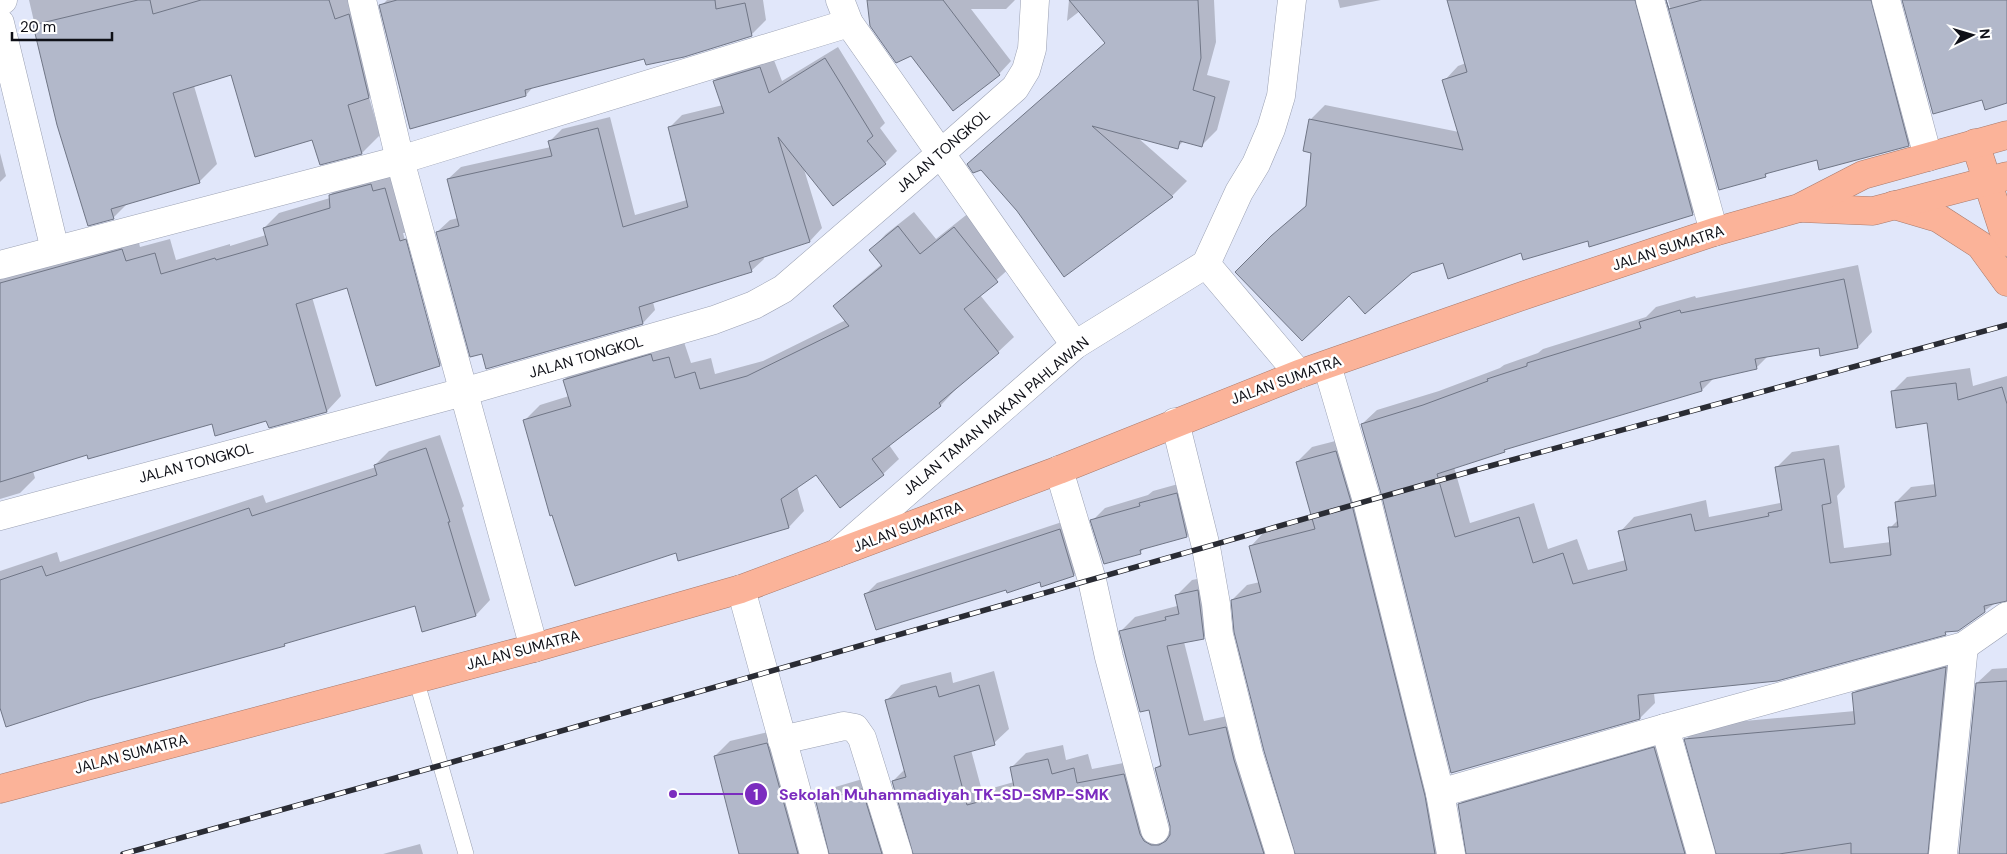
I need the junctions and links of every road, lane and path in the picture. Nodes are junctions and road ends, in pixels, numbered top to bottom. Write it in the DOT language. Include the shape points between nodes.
graph roads {
  1 [pos="362,0"];
  2 [pos="1035,0"];
  3 [pos="1292,0"];
  4 [pos="1650,0"];
  5 [pos="1886,0"];
  6 [pos="845,12"];
  7 [pos="0,23"];
  8 [pos="2007,135"];
  9 [pos="1975,143"];
  10 [pos="940,154"];
  11 [pos="1928,156"];
  12 [pos="400,160"];
  13 [pos="1997,179"];
  14 [pos="1894,205"];
  15 [pos="1798,208"];
  16 [pos="1714,232"];
  17 [pos="2007,242"];
  18 [pos="55,250"];
  19 [pos="0,264"];
  20 [pos="1206,264"];
  21 [pos="2007,282"];
  22 [pos="1075,345"];
  23 [pos="1326,365"];
  24 [pos="1299,374"];
  25 [pos="463,392"];
  26 [pos="1175,422"];
  27 [pos="1058,470"];
  28 [pos="0,516"];
  29 [pos="835,555"];
  30 [pos="741,589"];
  31 [pos="2007,616"];
  32 [pos="1964,646"];
  33 [pos="534,648"];
  34 [pos="416,679"];
  35 [pos="1665,728"];
  36 [pos="782,740"];
  37 [pos="0,789"];
  38 [pos="1440,793"];
  39 [pos="1155,830"];
  40 [pos="466,854"];
  41 [pos="814,854"];
  42 [pos="898,854"];
  43 [pos="1280,854"];
  44 [pos="1451,854"];
  45 [pos="1702,854"];
  46 [pos="1943,854"];
  1 -- 12 [label="street"];
  2 -- 10 [label="street, JALAN TONGKOL" via="1032,50 1026,70 1014,88"];
  3 -- 20 [label="street" via="1281,96 1271,129"];
  4 -- 16 [label="street"];
  5 -- 11 [label="street"];
  6 -- 10 [label="street"];
  6 -- 12 [label="street"];
  7 -- 18 [label="street"];
  8 -- 9 [label="highway, JALAN SUMATRA"];
  9 -- 11 [label="highway, JALAN SUMATRA"];
  9 -- 13 [label="highway"];
  10 -- 22 [label="street"];
  10 -- 25 [label="street, JALAN TONGKOL" via="783,289 754,305 714,320"];
  11 -- 15 [label="highway, JALAN SUMATRA" via="1863,174"];
  12 -- 18 [label="street"];
  12 -- 25 [label="street"];
  13 -- 14 [label="highway, JALAN SUMATRA"];
  13 -- 17 [label="highway"];
  14 -- 15 [label="highway, JALAN SUMATRA" via="1874,211"];
  14 -- 21 [label="highway" via="1938,218 1980,245"];
  15 -- 16 [label="highway, JALAN SUMATRA"];
  16 -- 23 [label="highway, JALAN SUMATRA"];
  18 -- 19 [label="street"];
  20 -- 22 [label="street, JALAN TAMAN MAKAN PAHLAWAN"];
  20 -- 24 [label="street"];
  22 -- 29 [label="street, JALAN TAMAN MAKAN PAHLAWAN"];
  23 -- 24 [label="highway, JALAN SUMATRA"];
  23 -- 38 [label="street" via="1367,501"];
  24 -- 26 [label="highway, JALAN SUMATRA"];
  25 -- 28 [label="street, JALAN TONGKOL"];
  25 -- 33 [label="street"];
  26 -- 27 [label="highway, JALAN SUMATRA"];
  26 -- 43 [label="street" via="1206,547 1218,635 1249,755"];
  27 -- 29 [label="highway, JALAN SUMATRA"];
  27 -- 39 [label="street" via="1092,580"];
  29 -- 30 [label="highway, JALAN SUMATRA"];
  30 -- 33 [label="highway, JALAN SUMATRA"];
  30 -- 36 [label="street"];
  31 -- 32 [label="street"];
  32 -- 35 [label="street"];
  32 -- 46 [label="street"];
  33 -- 34 [label="highway, JALAN SUMATRA"];
  34 -- 37 [label="highway, JALAN SUMATRA"];
  34 -- 40 [label="lane"];
  35 -- 38 [label="street"];
  35 -- 45 [label="street"];
  36 -- 41 [label="street"];
  36 -- 42 [label="street" via="844,726 855,728 862,738"];
  38 -- 44 [label="street"];
}
